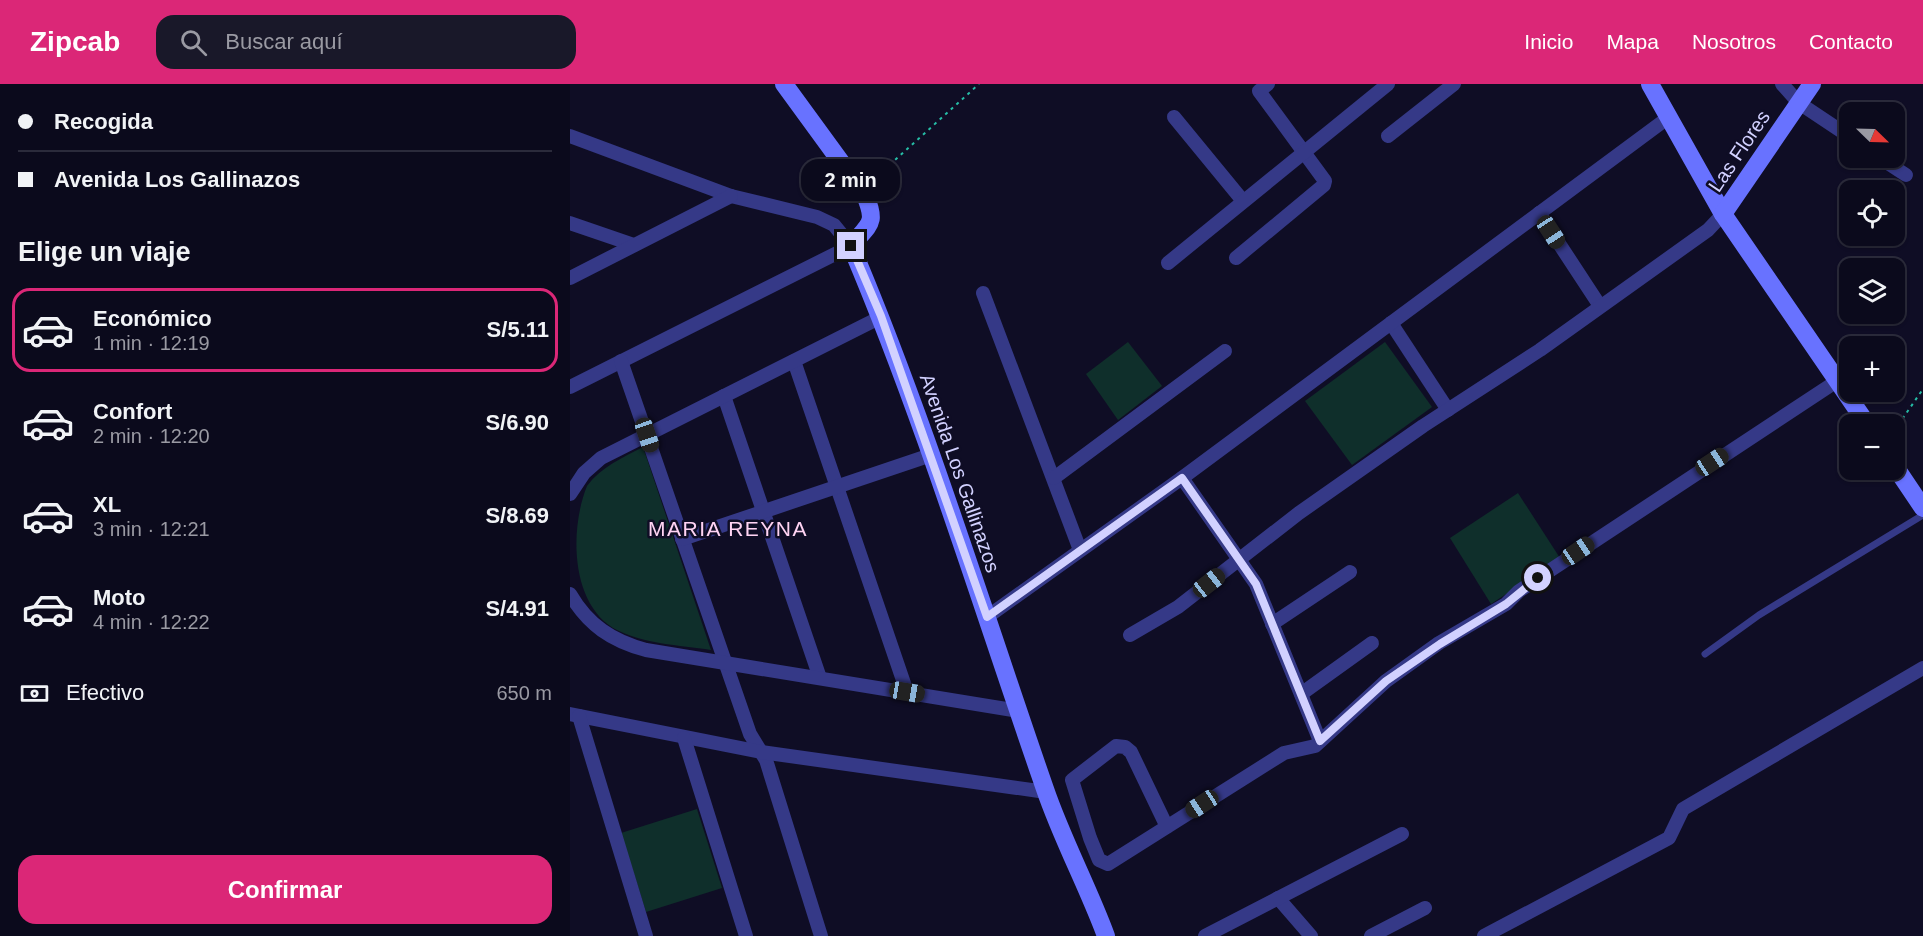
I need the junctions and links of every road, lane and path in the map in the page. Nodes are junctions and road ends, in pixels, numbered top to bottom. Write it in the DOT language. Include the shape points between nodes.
graph roads {
  1 [pos="783,84"];
  2 [pos="979,84"];
  3 [pos="1268,84"];
  4 [pos="1454,84"];
  5 [pos="1650,84"];
  6 [pos="1782,84"];
  7 [pos="1812,84"];
  8 [pos="1383,85"];
  9 [pos="1799,103"];
  10 [pos="1174,117"];
  11 [pos="1669,117"];
  12 [pos="1839,130"];
  13 [pos="570,136"];
  14 [pos="1388,136"];
  15 [pos="1304,151"];
  16 [pos="1895,168"];
  17 [pos="1906,175"];
  18 [pos="862,190"];
  19 [pos="731,196"];
  20 [pos="1243,201"];
  21 [pos="1539,213"];
  22 [pos="1724,214"];
  23 [pos="570,223"];
  24 [pos="634,245"];
  25 [pos="851,246"];
  26 [pos="1236,258"];
  27 [pos="1167,263"];
  28 [pos="570,278"];
  29 [pos="983,293"];
  30 [pos="1599,306"];
  31 [pos="881,316"];
  32 [pos="1390,323"];
  33 [pos="1225,351"];
  34 [pos="621,361"];
  35 [pos="794,361"];
  36 [pos="1837,381"];
  37 [pos="570,387"];
  38 [pos="1923,389"];
  39 [pos="724,396"];
  40 [pos="1448,410"];
  41 [pos="1860,414"];
  42 [pos="1905,415"];
  43 [pos="647,435"];
  44 [pos="931,456"];
  45 [pos="1054,478"];
  46 [pos="1182,478"];
  47 [pos="1904,480"];
  48 [pos="837,487"];
  49 [pos="570,494"];
  50 [pos="1923,508"];
  51 [pos="763,512"];
  52 [pos="1923,514"];
  53 [pos="682,538"];
  54 [pos="1080,550"];
  55 [pos="1240,559"];
  56 [pos="1350,572"];
  57 [pos="570,594"];
  58 [pos="989,615"];
  59 [pos="1272,624"];
  60 [pos="1131,636"];
  61 [pos="1372,643"];
  62 [pos="1705,654"];
  63 [pos="725,663"];
  64 [pos="1923,668"];
  65 [pos="820,678"];
  66 [pos="907,692"];
  67 [pos="1301,694"];
  68 [pos="1019,711"];
  69 [pos="574,715"];
  70 [pos="684,738"];
  71 [pos="1320,741"];
  72 [pos="761,753"];
  73 [pos="1046,792"];
  74 [pos="1167,827"];
  75 [pos="1402,834"];
  76 [pos="1278,898"];
  77 [pos="1425,908"];
  78 [pos="646,936"];
  79 [pos="746,936"];
  80 [pos="821,936"];
  81 [pos="1106,936"];
  82 [pos="1205,936"];
  83 [pos="1311,936"];
  84 [pos="1371,936"];
  85 [pos="1484,936"];
  1 -- 18 [label="street"];
  2 -- 18 [label="path"];
  3 -- 15 [label="street" via="1259,91"];
  4 -- 14 [label="street"];
  5 -- 11 [label="street"];
  6 -- 9 [label="street"];
  7 -- 9 [label="street, Las Flores"];
  8 -- 15 [label="street"];
  9 -- 12 [label="street"];
  9 -- 22 [label="street, Las Flores"];
  10 -- 20 [label="street"];
  11 -- 21 [label="street"];
  11 -- 22 [label="street"];
  13 -- 19 [label="street"];
  15 -- 20 [label="street"];
  15 -- 26 [label="street" via="1324,185"];
  16 -- 17 [label="street"];
  18 -- 25 [label="street" via="873,213 872,221"];
  19 -- 24 [label="street"];
  19 -- 25 [label="street" via="817,217 834,225"];
  20 -- 27 [label="street"];
  21 -- 30 [label="street"];
  21 -- 32 [label="street"];
  22 -- 30 [label="street" via="1708,230"];
  22 -- 36 [label="street"];
  23 -- 24 [label="street"];
  24 -- 28 [label="street"];
  25 -- 31 [label="street, Avenida Los Gallinazos"];
  25 -- 34 [label="street"];
  29 -- 45 [label="street"];
  30 -- 40 [label="street"];
  31 -- 35 [label="street"];
  31 -- 44 [label="street, Avenida Los Gallinazos"];
  32 -- 40 [label="street"];
  32 -- 46 [label="street"];
  33 -- 45 [label="street"];
  34 -- 37 [label="street"];
  34 -- 43 [label="street"];
  35 -- 39 [label="street"];
  35 -- 48 [label="street"];
  36 -- 41 [label="street"];
  36 -- 71 [label="street" via="1386,681"];
  38 -- 42 [label="path"];
  39 -- 43 [label="street"];
  39 -- 51 [label="street"];
  40 -- 55 [label="street" via="1299,513"];
  43 -- 49 [label="street" via="602,458 584,473"];
  43 -- 53 [label="street"];
  44 -- 48 [label="street"];
  44 -- 58 [label="street, Avenida Los Gallinazos"];
  45 -- 54 [label="street"];
  46 -- 54 [label="street"];
  46 -- 55 [label="street"];
  47 -- 50 [label="street"];
  48 -- 51 [label="street"];
  48 -- 66 [label="street"];
  51 -- 53 [label="street"];
  51 -- 65 [label="street"];
  52 -- 62 [label="lane" via="1760,615"];
  53 -- 63 [label="street"];
  54 -- 58 [label="street"];
  55 -- 59 [label="street" via="1256,584"];
  55 -- 60 [label="street" via="1178,607"];
  56 -- 59 [label="street"];
  57 -- 63 [label="street" via="592,624 626,645"];
  58 -- 68 [label="street, Avenida Los Gallinazos"];
  59 -- 67 [label="street"];
  61 -- 67 [label="street"];
  63 -- 65 [label="street"];
  63 -- 72 [label="street" via="750,734"];
  64 -- 85 [label="street" via="1683,809 1669,837"];
  65 -- 66 [label="street"];
  66 -- 68 [label="street"];
  67 -- 71 [label="street"];
  68 -- 73 [label="street, Avenida Los Gallinazos"];
  69 -- 70 [label="street"];
  69 -- 78 [label="street"];
  70 -- 72 [label="street"];
  70 -- 79 [label="street"];
  71 -- 74 [label="street" via="1315,746 1284,753"];
  72 -- 73 [label="street"];
  72 -- 80 [label="street"];
  73 -- 81 [label="street, Avenida Los Gallinazos"];
  74 -- 74 [label="street" via="1125,747 1116,746 1072,780 1089,838 1103,864"];
  75 -- 76 [label="street"];
  76 -- 82 [label="street"];
  76 -- 83 [label="street"];
  77 -- 84 [label="street"];
}
